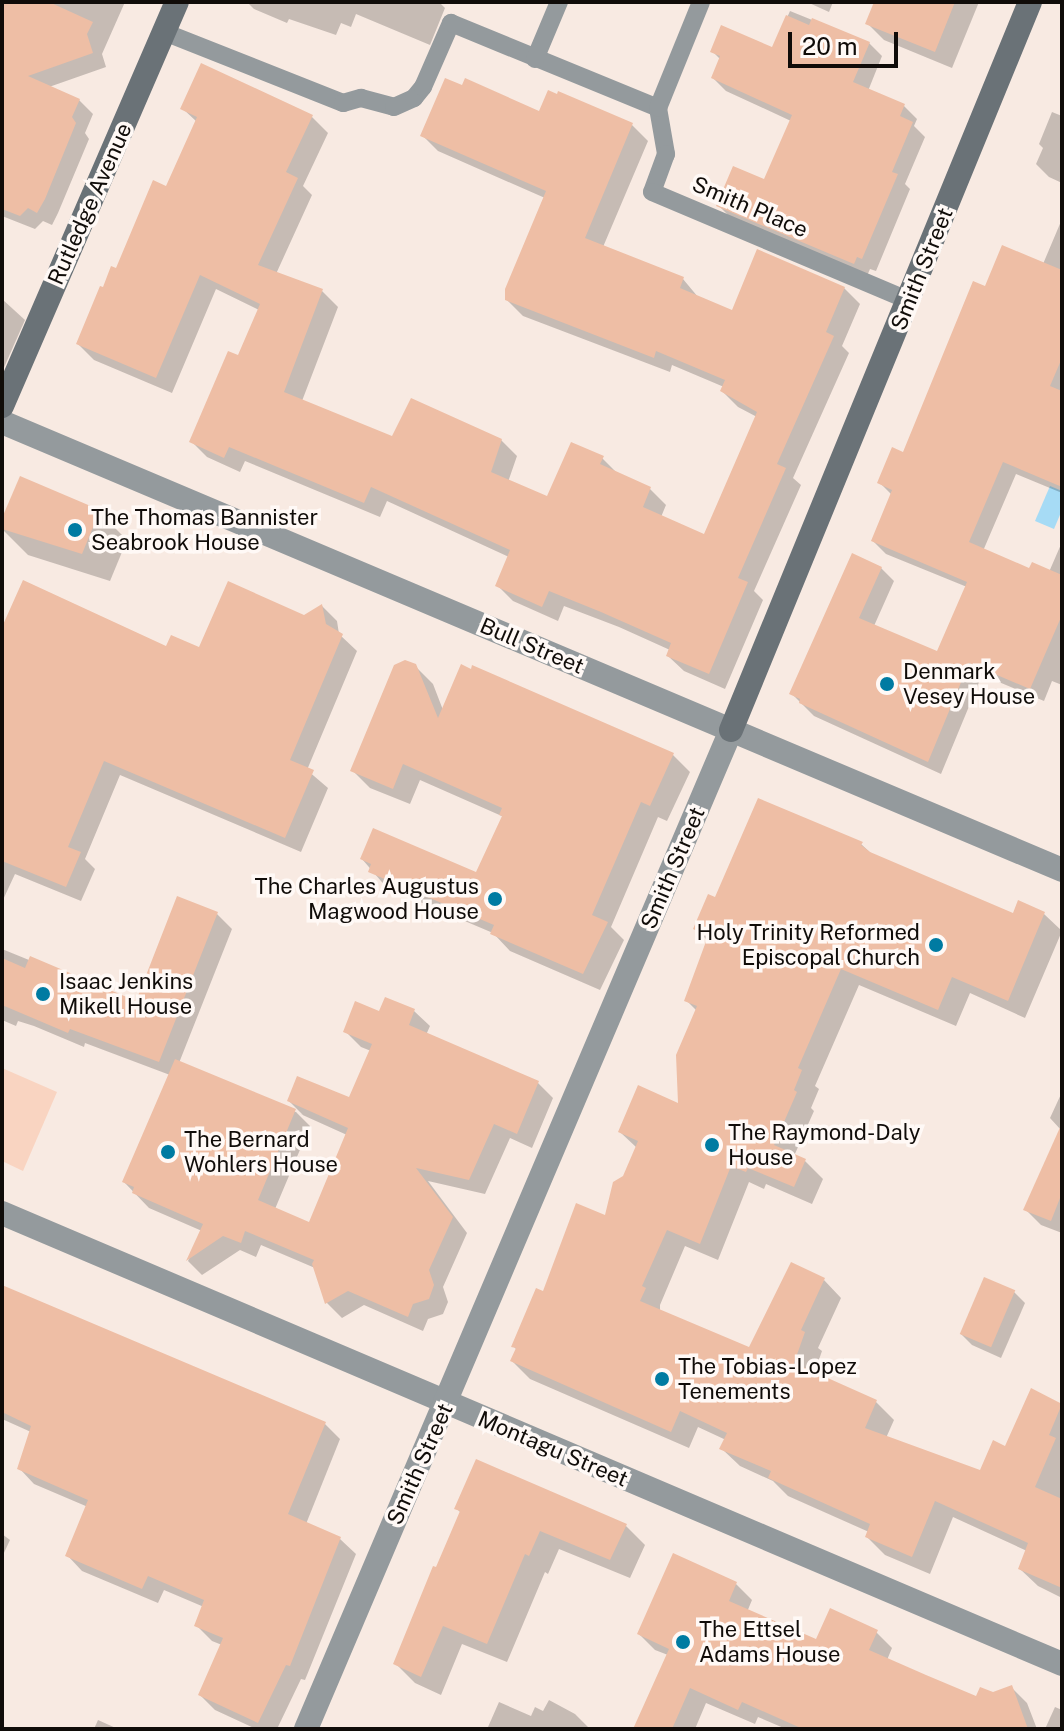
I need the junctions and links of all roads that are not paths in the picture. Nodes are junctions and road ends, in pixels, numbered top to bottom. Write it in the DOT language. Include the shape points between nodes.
graph roads {
  1 [pos="177,2"];
  2 [pos="559,2"];
  3 [pos="701,2"];
  4 [pos="1030,2"];
  5 [pos="164,32"];
  6 [pos="535,59"];
  7 [pos="658,108"];
  8 [pos="910,301"];
  9 [pos="2,406"];
  10 [pos="2,422"];
  11 [pos="731,730"];
  12 [pos="1062,870"];
  13 [pos="2,1213"];
  14 [pos="447,1405"];
  15 [pos="1062,1664"];
  16 [pos="306,1729"];
  1 -- 5 [label="street, Rutledge Avenue"];
  2 -- 6 [label="lane"];
  3 -- 7 [label="lane"];
  4 -- 8 [label="street, Smith Street"];
  5 -- 6 [label="lane" via="343,103 361,98 384,107 402,105 423,87 451,23"];
  5 -- 9 [label="street, Rutledge Avenue"];
  6 -- 7 [label="lane"];
  7 -- 8 [label="lane, Smith Place" via="666,154 652,192"];
  8 -- 11 [label="street, Smith Street"];
  10 -- 11 [label="street, Bull Street"];
  11 -- 12 [label="street, Bull Street"];
  11 -- 14 [label="street, Smith Street"];
  13 -- 14 [label="street, Montagu Street"];
  14 -- 15 [label="street, Montagu Street"];
  14 -- 16 [label="street, Smith Street"];
}
